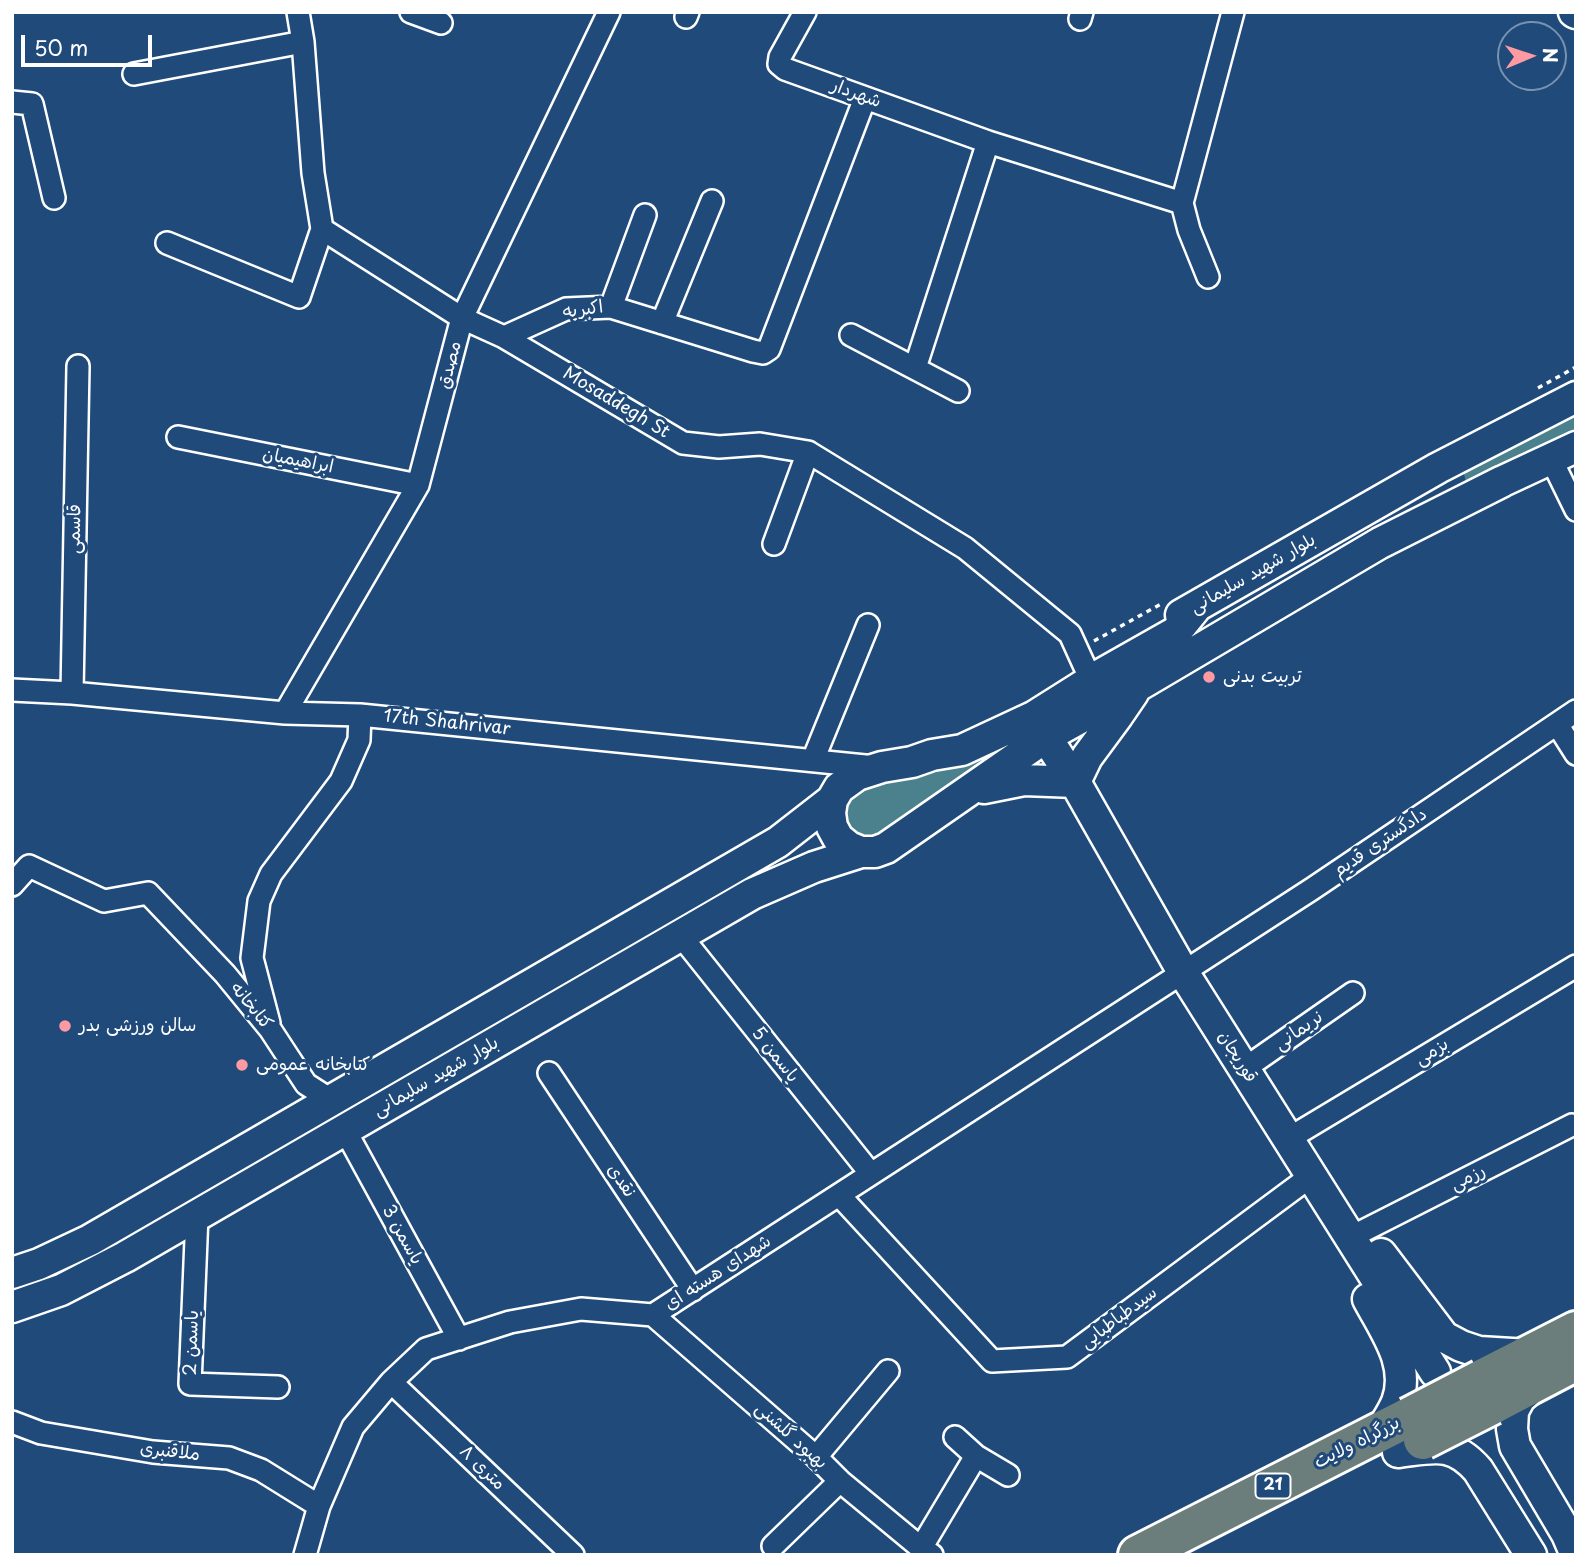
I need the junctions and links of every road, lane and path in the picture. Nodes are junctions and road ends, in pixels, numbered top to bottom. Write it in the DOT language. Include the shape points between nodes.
graph roads {
  1 [pos="298,12"];
  2 [pos="411,12"];
  3 [pos="608,12"];
  4 [pos="804,12"];
  5 [pos="1233,12"];
  6 [pos="441,23"];
  7 [pos="303,42"];
  8 [pos="134,74"];
  9 [pos="865,98"];
  10 [pos="12,102"];
  11 [pos="988,142"];
  12 [pos="54,198"];
  13 [pos="712,201"];
  14 [pos="1182,203"];
  15 [pos="645,215"];
  16 [pos="323,229"];
  17 [pos="167,243"];
  18 [pos="1208,277"];
  19 [pos="611,307"];
  20 [pos="462,318"];
  21 [pos="662,323"];
  22 [pos="850,335"];
  23 [pos="504,337"];
  24 [pos="78,366"];
  25 [pos="915,368"];
  26 [pos="958,391"];
  27 [pos="1576,397"];
  28 [pos="178,437"];
  29 [pos="808,452"];
  30 [pos="1564,453"];
  31 [pos="418,485"];
  32 [pos="1576,510"];
  33 [pos="774,544"];
  34 [pos="1197,606"];
  35 [pos="868,625"];
  36 [pos="1085,667"];
  37 [pos="1136,687"];
  38 [pos="12,690"];
  39 [pos="72,693"];
  40 [pos="1576,711"];
  41 [pos="285,713"];
  42 [pos="360,715"];
  43 [pos="1557,723"];
  44 [pos="1041,727"];
  45 [pos="1576,754"];
  46 [pos="932,755"];
  47 [pos="813,760"];
  48 [pos="882,767"];
  49 [pos="1075,782"];
  50 [pos="970,791"];
  51 [pos="832,800"];
  52 [pos="861,852"];
  53 [pos="12,885"];
  54 [pos="681,936"];
  55 [pos="1576,966"];
  56 [pos="1183,972"];
  57 [pos="1353,993"];
  58 [pos="270,1029"];
  59 [pos="1244,1069"];
  60 [pos="549,1073"];
  61 [pos="331,1100"];
  62 [pos="1572,1125"];
  63 [pos="345,1130"];
  64 [pos="1288,1139"];
  65 [pos="871,1174"];
  66 [pos="1311,1176"];
  67 [pos="839,1195"];
  68 [pos="1335,1213"];
  69 [pos="197,1215"];
  70 [pos="1363,1231"];
  71 [pos="12,1273"];
  72 [pos="693,1290"];
  73 [pos="12,1307"];
  74 [pos="653,1315"];
  75 [pos="1576,1331"];
  76 [pos="460,1339"];
  77 [pos="1576,1362"];
  78 [pos="1534,1367"];
  79 [pos="888,1371"];
  80 [pos="1435,1372"];
  81 [pos="391,1382"];
  82 [pos="278,1387"];
  83 [pos="1483,1407"];
  84 [pos="12,1422"];
  85 [pos="1403,1435"];
  86 [pos="955,1437"];
  87 [pos="976,1456"];
  88 [pos="816,1457"];
  89 [pos="1008,1475"];
  90 [pos="840,1481"];
  91 [pos="319,1506"];
  92 [pos="773,1546"];
  93 [pos="927,1551"];
  94 [pos="305,1555"];
  95 [pos="573,1555"];
  96 [pos="1138,1555"];
  97 [pos="1191,1555"];
  98 [pos="1531,1555"];
  99 [pos="1549,1555"];
  100 [pos="1576,1555"];
  1 -- 7 [label="street"];
  2 -- 6 [label="street"];
  3 -- 20 [label="street, مصدق"];
  4 -- 9 [label="street, شهردار" via="779,64"];
  5 -- 14 [label="street"];
  7 -- 8 [label="street"];
  7 -- 16 [label="street" via="313,173"];
  9 -- 11 [label="street, شهردار"];
  9 -- 21 [label="street" via="769,349 753,351"];
  10 -- 12 [label="street" via="32,104"];
  11 -- 14 [label="street, شهردار"];
  11 -- 25 [label="street"];
  13 -- 21 [label="street"];
  14 -- 18 [label="street"];
  15 -- 19 [label="street, اکبریه"];
  16 -- 17 [label="street" via="299,297"];
  16 -- 20 [label="street, Mosaddegh St"];
  19 -- 21 [label="street"];
  19 -- 23 [label="street, اکبریه" via="566,309"];
  20 -- 23 [label="street, Mosaddegh St"];
  20 -- 31 [label="street, مصدق"];
  22 -- 25 [label="street"];
  23 -- 29 [label="street, Mosaddegh St" via="683,443 719,447 760,444"];
  24 -- 39 [label="street, قاسمی"];
  25 -- 26 [label="street"];
  27 -- 34 [label="main road, بلوار شهید سلیمانی" via="1438,468"];
  28 -- 31 [label="street, ابراهیمیان"];
  29 -- 33 [label="street"];
  29 -- 36 [label="street, Mosaddegh St" via="965,548 1070,634"];
  30 -- 32 [label="street"];
  30 -- 37 [label="main road" via="1380,543"];
  31 -- 41 [label="street, مصدق"];
  34 -- 36 [label="main road, بلوار شهید سلیمانی"];
  34 -- 44 [label="main road" via="1176,632 1100,675"];
  35 -- 47 [label="street"];
  36 -- 46 [label="main road, بلوار شهید سلیمانی"];
  37 -- 44 [label="main road"];
  37 -- 49 [label="main road"];
  38 -- 39 [label="street, 17th Shahrivar"];
  39 -- 41 [label="street, 17th Shahrivar"];
  40 -- 43 [label="street, دادگستری قدیم"];
  41 -- 42 [label="street, 17th Shahrivar"];
  42 -- 47 [label="street, 17th Shahrivar"];
  42 -- 58 [label="street" via="359,740 341,781 271,874 259,901 252,958"];
  43 -- 45 [label="street"];
  43 -- 56 [label="street, دادگستری قدیم"];
  44 -- 46 [label="main road"];
  44 -- 49 [label="main road, قوریجان"];
  44 -- 50 [label="main road, بلوار شهید سلیمانی"];
  46 -- 48 [label="main road, بلوار شهید سلیمانی"];
  47 -- 48 [label="street, 17th Shahrivar"];
  48 -- 51 [label="main road, بلوار شهید سلیمانی" via="857,775 839,788"];
  49 -- 50 [label="main road" via="1024,780"];
  49 -- 56 [label="main road, قوریجان"];
  50 -- 52 [label="main road, بلوار شهید سلیمانی" via="886,848"];
  51 -- 52 [label="main road" via="832,827 838,838"];
  51 -- 61 [label="main road, بلوار شهید سلیمانی" via="778,842"];
  52 -- 54 [label="main road, بلوار شهید سلیمانی" via="752,894"];
  53 -- 58 [label="street, کتابخانه" via="29,866 104,901 148,893"];
  54 -- 63 [label="main road, بلوار شهید سلیمانی"];
  54 -- 65 [label="street, یاسمن 5"];
  55 -- 64 [label="street, بزمی"];
  56 -- 59 [label="main road, قوریجان"];
  56 -- 65 [label="street, شهدای هسته ای"];
  57 -- 59 [label="street, نریمانی"];
  58 -- 61 [label="street, کتابخانه" via="306,1084"];
  59 -- 64 [label="main road, قوریجان"];
  60 -- 72 [label="street, نقدی"];
  61 -- 71 [label="main road, بلوار شهید سلیمانی" via="90,1240"];
  62 -- 70 [label="street, رزمی"];
  63 -- 69 [label="main road, بلوار شهید سلیمانی"];
  63 -- 76 [label="street, یاسمن 3"];
  64 -- 66 [label="main road, قوریجان"];
  65 -- 67 [label="street, شهدای هسته ای"];
  66 -- 67 [label="street, سیدطباطبایی" via="1067,1357 992,1361"];
  66 -- 68 [label="main road, قوریجان"];
  67 -- 72 [label="street, شهدای هسته ای"];
  68 -- 70 [label="main road"];
  68 -- 80 [label="main road, قوریجان"];
  68 -- 85 [label="main road" via="1349,1262 1399,1359 1402,1383 1397,1404"];
  69 -- 73 [label="main road, بلوار شهید سلیمانی" via="61,1290"];
  69 -- 82 [label="street, یاسمن 2" via="190,1384"];
  70 -- 78 [label="main road" via="1444,1337"];
  72 -- 74 [label="street, شهدای هسته ای"];
  74 -- 76 [label="street, شهدای هسته ای" via="581,1309 510,1322"];
  74 -- 88 [label="street, بهبود گلشنی"];
  75 -- 78 [label="highway, بزرگراه ولایت / 21"];
  76 -- 81 [label="street, شهدای هسته ای" via="426,1349"];
  77 -- 78 [label="highway, بزرگراه ولایت / 21"];
  78 -- 83 [label="highway, بزرگراه ولایت / 21"];
  78 -- 100 [label="main road" via="1513,1411 1515,1446"];
  79 -- 88 [label="street"];
  81 -- 91 [label="street, شهدای هسته ای" via="353,1427"];
  81 -- 95 [label="street, ۸ متری"];
  83 -- 85 [label="highway, بزرگراه ولایت / 21, bridge"];
  83 -- 99 [label="main road"];
  84 -- 91 [label="street, ملاقنبری" via="41,1433 153,1452 229,1458 261,1470"];
  85 -- 96 [label="highway, بزرگراه ولایت / 21"];
  85 -- 97 [label="highway, بزرگراه ولایت / 21"];
  85 -- 98 [label="main road" via="1459,1453 1469,1461"];
  86 -- 87 [label="street"];
  87 -- 89 [label="street"];
  87 -- 93 [label="street"];
  88 -- 90 [label="street, بهبود گلشنی"];
  90 -- 92 [label="street"];
  90 -- 93 [label="street, بهبود گلشنی"];
  91 -- 94 [label="street, شهدای هسته ای"];
}
